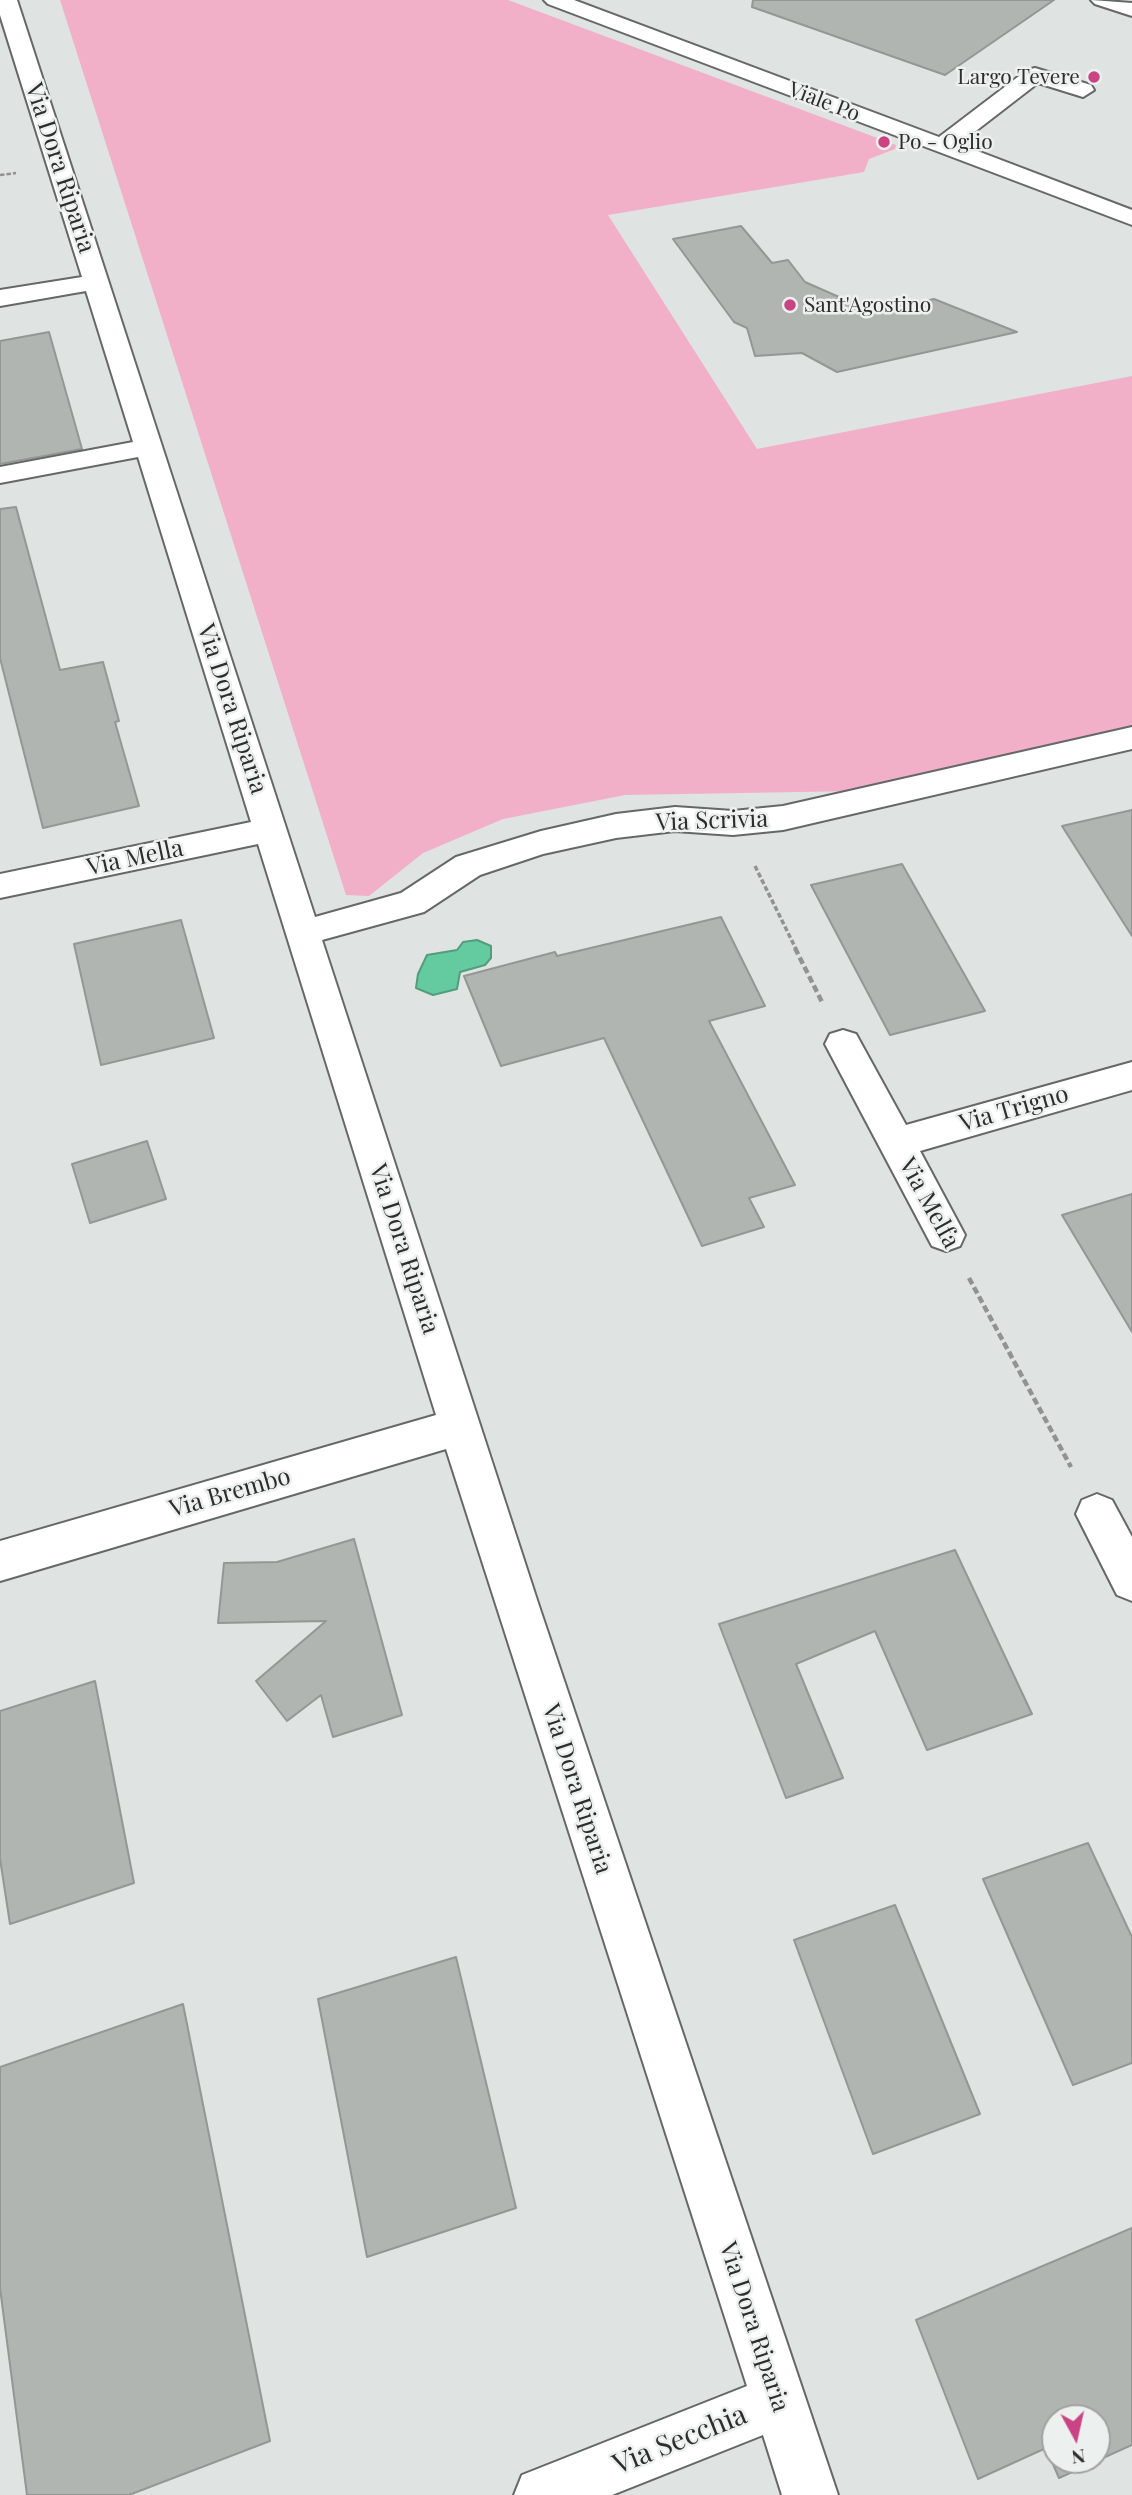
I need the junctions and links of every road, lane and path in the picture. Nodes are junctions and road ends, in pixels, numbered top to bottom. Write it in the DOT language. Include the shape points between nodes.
graph roads {
  1 [pos="6,0"];
  2 [pos="601,0"];
  3 [pos="1102,0"];
  4 [pos="565,1"];
  5 [pos="1132,10"];
  6 [pos="1083,90"];
  7 [pos="950,140"];
  8 [pos="1132,199"];
  9 [pos="1132,218"];
  10 [pos="96,282"];
  11 [pos="0,298"];
  12 [pos="149,447"];
  13 [pos="0,475"];
  14 [pos="1132,738"];
  15 [pos="733,822"];
  16 [pos="270,830"];
  17 [pos="0,886"];
  18 [pos="303,933"];
  19 [pos="843,1044"];
  20 [pos="1132,1076"];
  21 [pos="896,1143"];
  22 [pos="946,1234"];
  23 [pos="460,1426"];
  24 [pos="1097,1514"];
  25 [pos="0,1561"];
  26 [pos="1132,1580"];
  27 [pos="778,2401"];
  28 [pos="542,2495"];
  29 [pos="810,2495"];
  1 -- 10 [label="street, Via Dora Riparia"];
  2 -- 7 [label="street, Viale Po"];
  3 -- 5 [label="street"];
  4 -- 7 [label="street, Viale Po"];
  6 -- 7 [label="street" via="1035,75"];
  7 -- 8 [label="street, Viale Po"];
  7 -- 9 [label="street, Viale Po"];
  10 -- 11 [label="street"];
  10 -- 12 [label="street, Via Dora Riparia"];
  12 -- 13 [label="street"];
  12 -- 16 [label="street, Via Dora Riparia"];
  14 -- 15 [label="street, Via Scrivia" via="783,818"];
  15 -- 18 [label="street, Via Scrivia" via="675,819 616,826 541,843 468,866 412,903"];
  15 -- 19 [label="path"];
  16 -- 17 [label="street, Via Mella"];
  16 -- 18 [label="street, Via Dora Riparia"];
  18 -- 23 [label="street, Via Dora Riparia"];
  19 -- 21 [label="street, Via Melfa"];
  20 -- 21 [label="street, Via Trigno"];
  21 -- 22 [label="street, Via Melfa"];
  22 -- 24 [label="path, Via Melfa"];
  23 -- 25 [label="street, Via Brembo"];
  23 -- 27 [label="street, Via Dora Riparia"];
  24 -- 26 [label="street"];
  27 -- 28 [label="street, Via Secchia"];
  27 -- 29 [label="street, Via Dora Riparia"];
}
